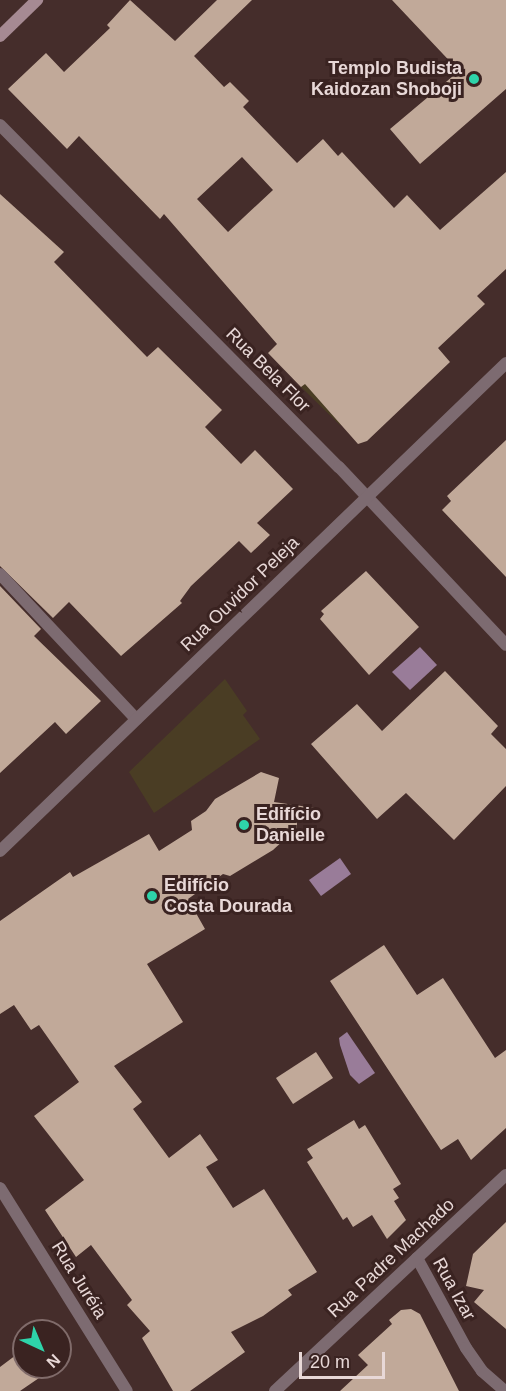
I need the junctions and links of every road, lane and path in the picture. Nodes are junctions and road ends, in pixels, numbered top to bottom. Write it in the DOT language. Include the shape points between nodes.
graph roads {
  1 [pos="37,0"];
  2 [pos="0,36"];
  3 [pos="0,125"];
  4 [pos="506,363"];
  5 [pos="366,496"];
  6 [pos="0,574"];
  7 [pos="506,645"];
  8 [pos="136,719"];
  9 [pos="0,851"];
  10 [pos="506,1175"];
  11 [pos="0,1188"];
  12 [pos="417,1258"];
  13 [pos="127,1391"];
  14 [pos="275,1391"];
  15 [pos="505,1391"];
  1 -- 2 [label="street"];
  3 -- 5 [label="street, Rua Bela Flor"];
  4 -- 5 [label="street, Rua Ouvidor Peleja"];
  5 -- 7 [label="street, Rua Bela Flor"];
  5 -- 8 [label="street, Rua Ouvidor Peleja"];
  6 -- 8 [label="street"];
  8 -- 9 [label="street, Rua Ouvidor Peleja"];
  10 -- 12 [label="street, Rua Padre Machado"];
  11 -- 13 [label="street, Rua Juréia"];
  12 -- 14 [label="street, Rua Padre Machado"];
  12 -- 15 [label="street, Rua Izar" via="466,1348 482,1371"];
}
